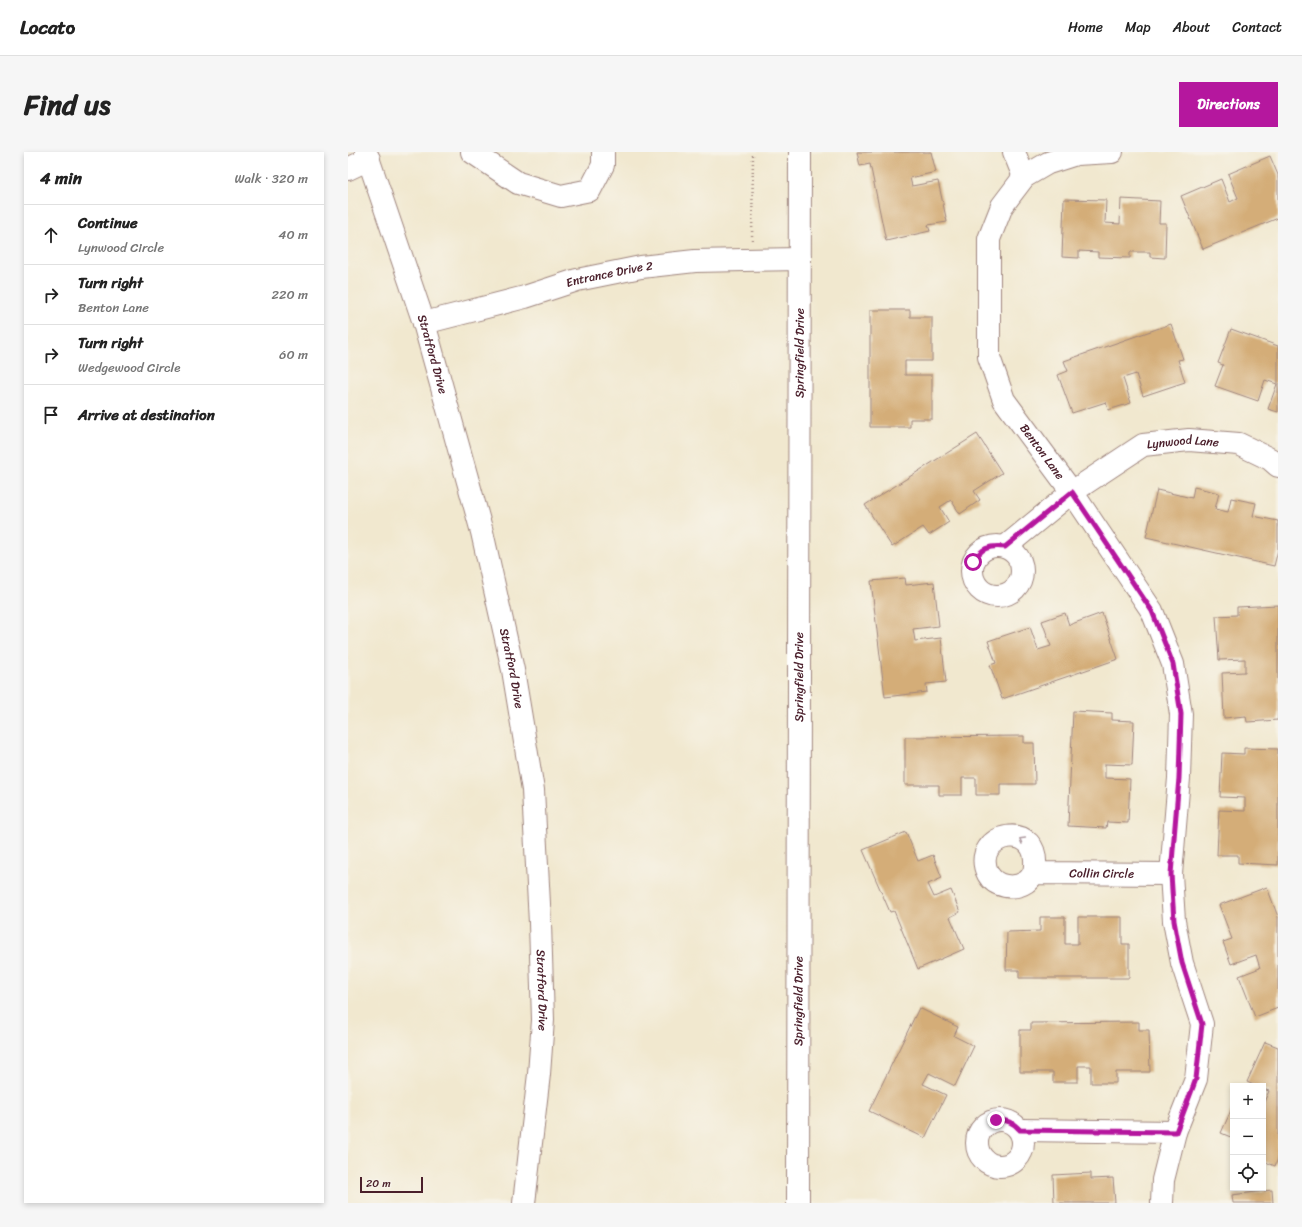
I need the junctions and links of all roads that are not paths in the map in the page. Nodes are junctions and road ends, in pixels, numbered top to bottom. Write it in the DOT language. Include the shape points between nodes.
graph roads {
  1 [pos="472,152"];
  2 [pos="603,152"];
  3 [pos="800,152"];
  4 [pos="1014,152"];
  5 [pos="1112,152"];
  6 [pos="368,156"];
  7 [pos="348,169"];
  8 [pos="1024,177"];
  9 [pos="800,259"];
  10 [pos="424,323"];
  11 [pos="1278,466"];
  12 [pos="1072,492"];
  13 [pos="1005,547"];
  14 [pos="1034,873"];
  15 [pos="1171,874"];
  16 [pos="1020,1130"];
  17 [pos="1176,1132"];
  18 [pos="524,1203"];
  19 [pos="798,1203"];
  20 [pos="1162,1203"];
  1 -- 2 [label="street" via="518,182 560,196 590,190 603,165"];
  3 -- 9 [label="street, Springfield Drive"];
  4 -- 8 [label="street"];
  5 -- 8 [label="street, Benton Lane" via="1076,154 1048,163"];
  6 -- 7 [label="street"];
  6 -- 10 [label="street, Stratford Drive"];
  8 -- 12 [label="street, Benton Lane" via="1002,206 989,239 989,357 1004,400"];
  9 -- 10 [label="street, Entrance Drive 2" via="695,261 641,267 577,280 525,297"];
  9 -- 19 [label="street, Springfield Drive"];
  10 -- 18 [label="street, Stratford Drive" via="482,532 513,670 533,790 543,1020"];
  11 -- 12 [label="street, Lynwood Lane" via="1270,459 1239,444 1189,440 1143,445"];
  12 -- 13 [label="street, Lynwood Lane"];
  12 -- 15 [label="street, Benton Lane" via="1152,611 1173,664 1181,714"];
  14 -- 15 [label="street, Collin Circle"];
  15 -- 17 [label="street, Benton Lane" via="1174,921 1182,963 1202,1024 1196,1079"];
  16 -- 17 [label="street"];
  17 -- 20 [label="street, Benton Lane" via="1163,1180"];
}
